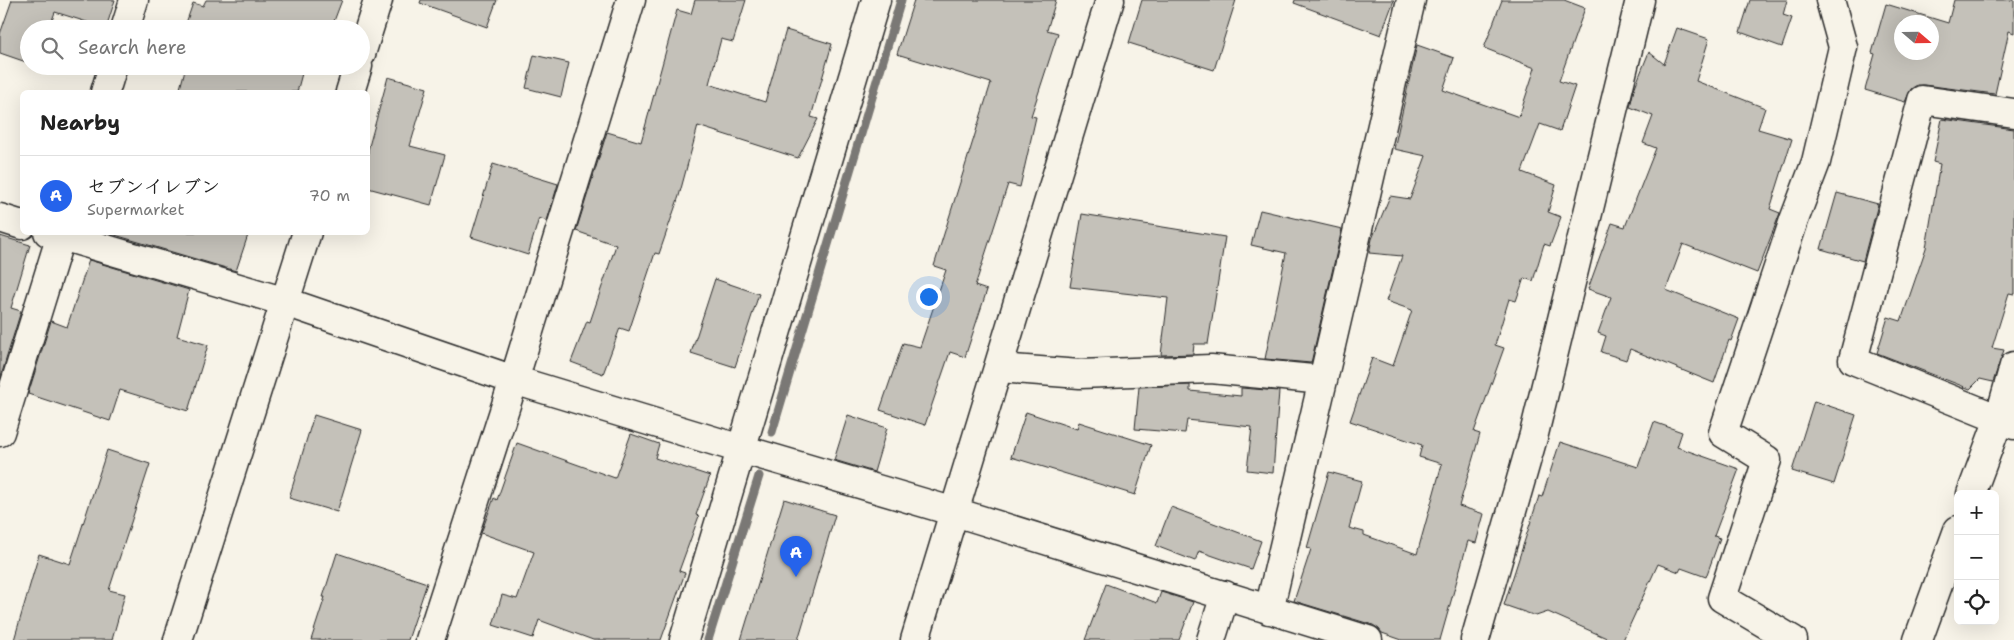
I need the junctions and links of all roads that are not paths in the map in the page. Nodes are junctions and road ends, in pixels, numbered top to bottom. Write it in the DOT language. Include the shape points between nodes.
graph roads {
  1 [pos="134,0"];
  2 [pos="378,0"];
  3 [pos="631,0"];
  4 [pos="876,0"];
  5 [pos="1110,0"];
  6 [pos="1411,0"];
  7 [pos="1640,0"];
  8 [pos="1830,0"];
  9 [pos="128,20"];
  10 [pos="370,25"];
  11 [pos="111,75"];
  12 [pos="355,75"];
  13 [pos="106,90"];
  14 [pos="351,90"];
  15 [pos="2014,113"];
  16 [pos="0,218"];
  17 [pos="20,224"];
  18 [pos="57,235"];
  19 [pos="60,235"];
  20 [pos="306,235"];
  21 [pos="286,302"];
  22 [pos="2014,366"];
  23 [pos="999,368"];
  24 [pos="514,380"];
  25 [pos="1323,380"];
  26 [pos="2006,422"];
  27 [pos="0,432"];
  28 [pos="741,449"];
  29 [pos="1973,490"];
  30 [pos="955,512"];
  31 [pos="1956,535"];
  32 [pos="1225,595"];
  33 [pos="1269,610"];
  34 [pos="178,640"];
  35 [pos="430,640"];
  36 [pos="684,640"];
  37 [pos="915,640"];
  38 [pos="1211,640"];
  39 [pos="1368,640"];
  40 [pos="1475,640"];
  41 [pos="1793,640"];
  42 [pos="1918,640"];
  1 -- 9 [label="street"];
  2 -- 10 [label="street"];
  3 -- 24 [label="street"];
  4 -- 28 [label="street"];
  5 -- 23 [label="street"];
  6 -- 25 [label="street"];
  7 -- 40 [label="street" via="1534,434"];
  8 -- 41 [label="street" via="1843,47 1816,162 1723,433 1768,460 1722,598"];
  11 -- 13 [label="street"];
  12 -- 14 [label="street"];
  15 -- 26 [label="street" via="1922,100 1853,360"];
  16 -- 17 [label="street"];
  18 -- 27 [label="street"];
  19 -- 21 [label="street"];
  20 -- 21 [label="street"];
  21 -- 24 [label="street"];
  21 -- 34 [label="street"];
  22 -- 26 [label="street"];
  23 -- 25 [label="street" via="1080,374 1211,369"];
  23 -- 30 [label="street"];
  24 -- 28 [label="street"];
  24 -- 35 [label="street"];
  25 -- 33 [label="street"];
  26 -- 29 [label="street"];
  28 -- 30 [label="street"];
  28 -- 36 [label="street"];
  30 -- 32 [label="street"];
  30 -- 37 [label="street"];
  31 -- 42 [label="street"];
  32 -- 33 [label="street"];
  32 -- 38 [label="street"];
  33 -- 39 [label="street"];
}
